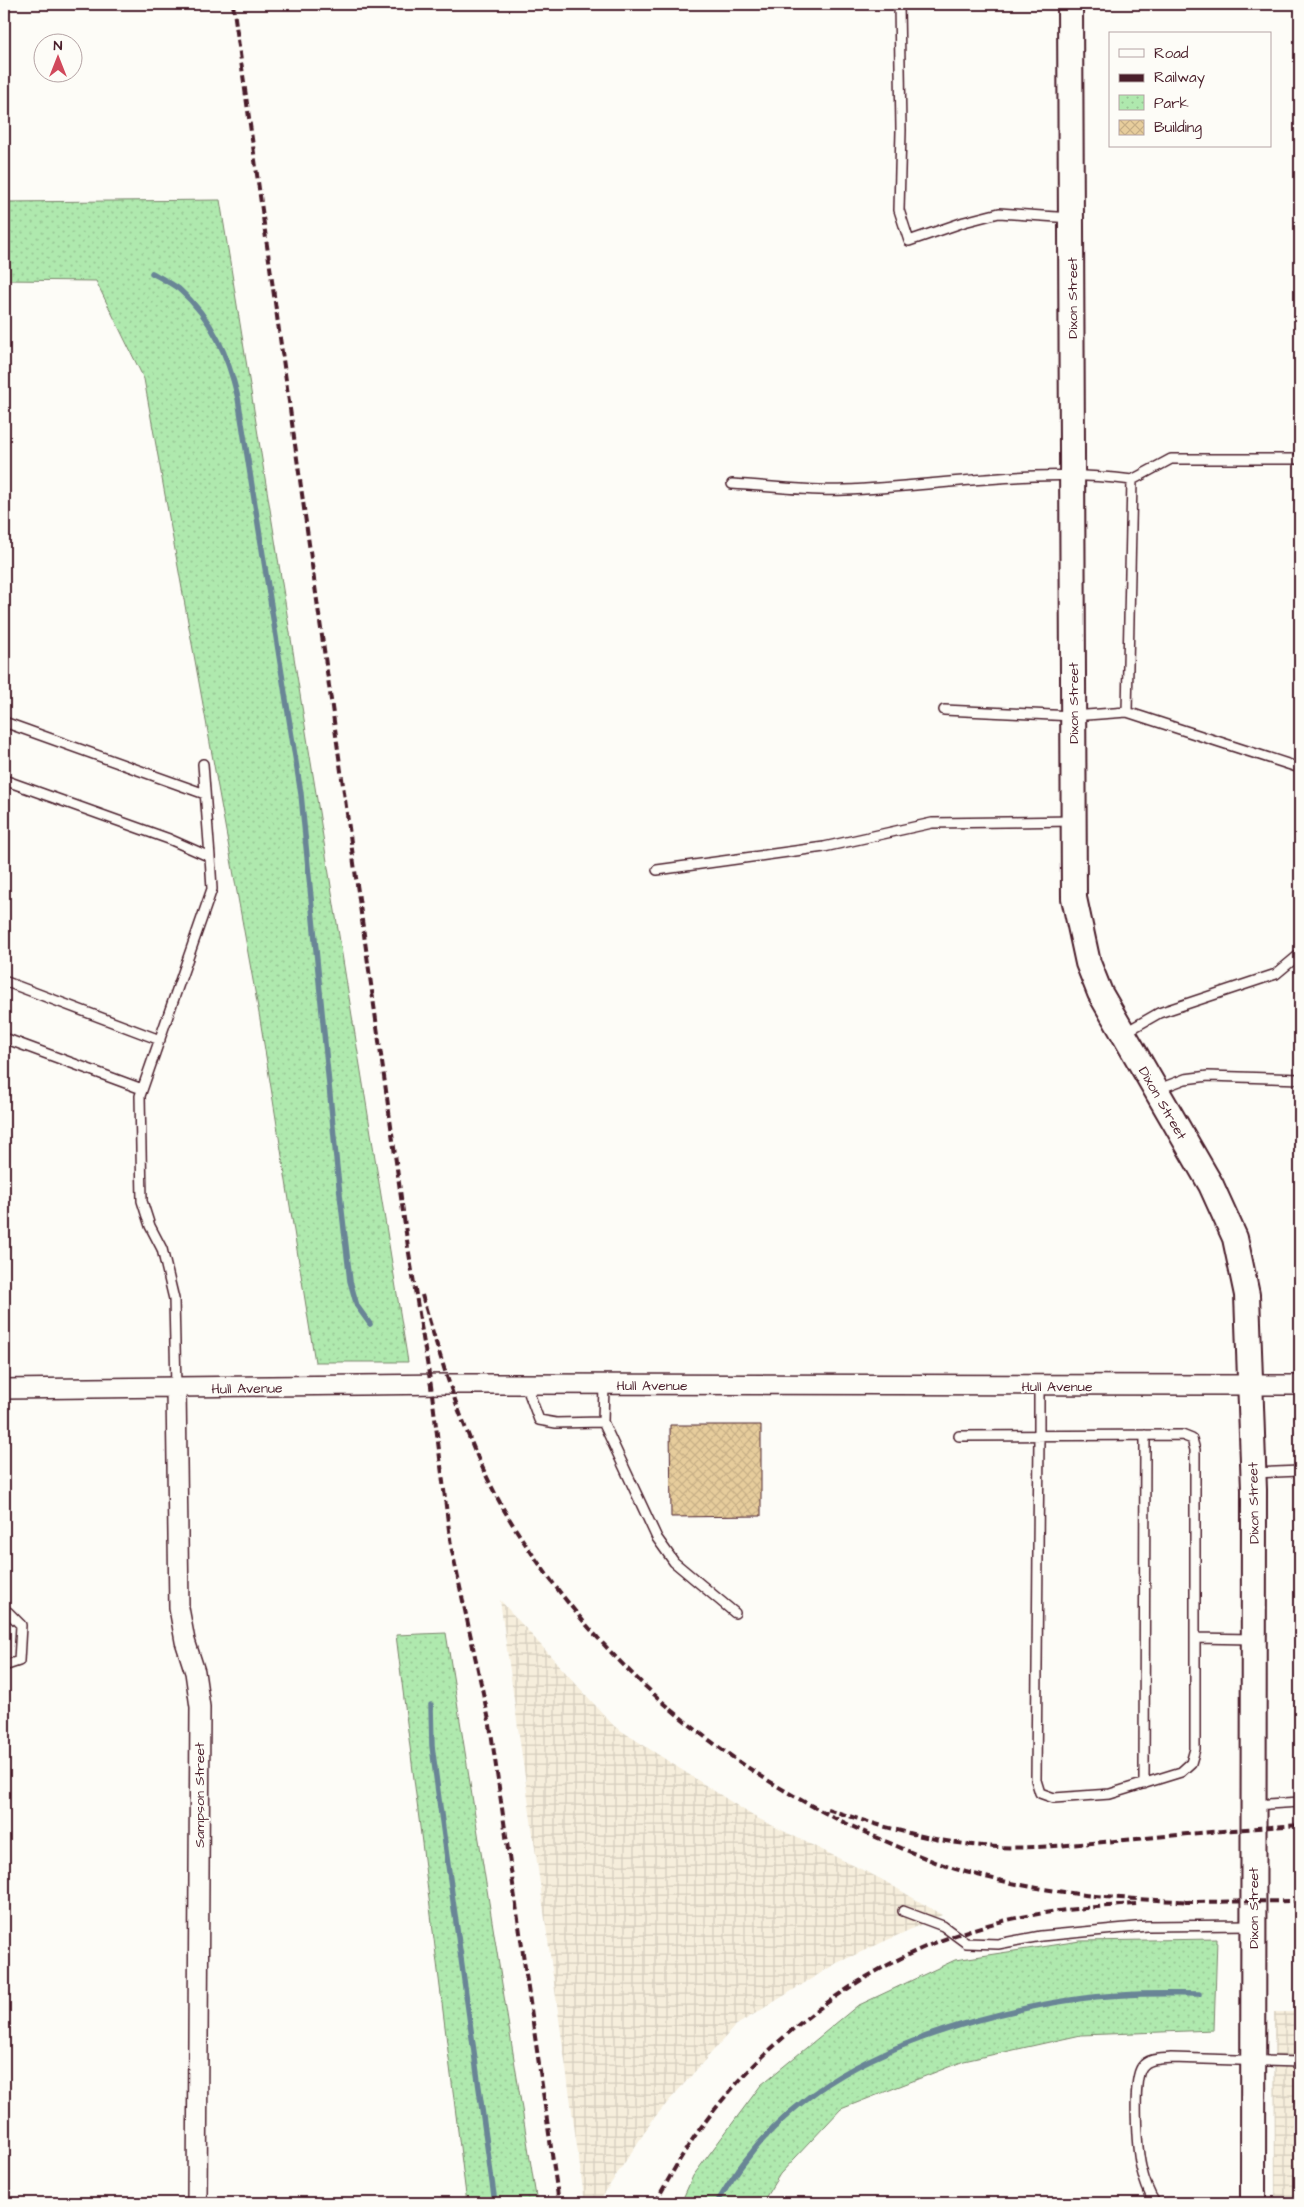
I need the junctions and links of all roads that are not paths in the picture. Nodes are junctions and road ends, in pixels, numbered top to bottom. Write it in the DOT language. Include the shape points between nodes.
graph roads {
  1 [pos="899,4"];
  2 [pos="1070,4"];
  3 [pos="1072,218"];
  4 [pos="1300,460"];
  5 [pos="1072,476"];
  6 [pos="1132,480"];
  7 [pos="732,484"];
  8 [pos="944,710"];
  9 [pos="1127,712"];
  10 [pos="1073,716"];
  11 [pos="4,722"];
  12 [pos="203,764"];
  13 [pos="1300,768"];
  14 [pos="4,780"];
  15 [pos="205,794"];
  16 [pos="1073,820"];
  17 [pos="210,857"];
  18 [pos="657,870"];
  19 [pos="1299,958"];
  20 [pos="4,980"];
  21 [pos="1123,1033"];
  22 [pos="4,1038"];
  23 [pos="160,1040"];
  24 [pos="1300,1079"];
  25 [pos="142,1089"];
  26 [pos="1156,1090"];
  27 [pos="526,1385"];
  28 [pos="604,1385"];
  29 [pos="1300,1385"];
  30 [pos="1039,1386"];
  31 [pos="1251,1386"];
  32 [pos="176,1388"];
  33 [pos="4,1389"];
  34 [pos="603,1422"];
  35 [pos="1145,1435"];
  36 [pos="959,1436"];
  37 [pos="1039,1436"];
  38 [pos="1300,1471"];
  39 [pos="1253,1473"];
  40 [pos="4,1612"];
  41 [pos="734,1613"];
  42 [pos="1195,1638"];
  43 [pos="1254,1639"];
  44 [pos="4,1666"];
  45 [pos="1144,1784"];
  46 [pos="1300,1802"];
  47 [pos="1253,1805"];
  48 [pos="903,1911"];
  49 [pos="1253,1925"];
  50 [pos="1253,2060"];
  51 [pos="1300,2062"];
  52 [pos="197,2203"];
  53 [pos="1155,2203"];
  54 [pos="1253,2203"];
  1 -- 3 [label="lane" via="900,210 909,241 964,222 1000,214"];
  2 -- 3 [label="street, Dixon Street"];
  3 -- 5 [label="street, Dixon Street"];
  4 -- 6 [label="lane" via="1171,459"];
  5 -- 6 [label="lane"];
  5 -- 7 [label="lane" via="955,480 844,490"];
  5 -- 10 [label="street, Dixon Street"];
  6 -- 9 [label="lane"];
  8 -- 10 [label="lane"];
  9 -- 10 [label="lane"];
  9 -- 13 [label="lane"];
  10 -- 16 [label="street, Dixon Street"];
  11 -- 15 [label="lane"];
  12 -- 15 [label="lane"];
  14 -- 17 [label="lane"];
  15 -- 17 [label="lane"];
  16 -- 18 [label="lane" via="932,822 824,847"];
  16 -- 21 [label="street, Dixon Street" via="1074,898 1088,962 1100,993"];
  17 -- 23 [label="lane" via="212,889"];
  19 -- 21 [label="lane" via="1276,974 1159,1013"];
  20 -- 23 [label="lane"];
  21 -- 26 [label="street, Dixon Street"];
  22 -- 25 [label="lane"];
  23 -- 25 [label="lane"];
  24 -- 26 [label="lane" via="1208,1076"];
  25 -- 32 [label="lane" via="142,1201 162,1250 174,1299"];
  26 -- 31 [label="street, Dixon Street" via="1211,1185 1235,1238 1248,1295"];
  27 -- 28 [label="street, Hull Avenue"];
  27 -- 32 [label="street, Hull Avenue"];
  27 -- 34 [label="lane" via="539,1420"];
  28 -- 30 [label="street, Hull Avenue"];
  28 -- 34 [label="lane"];
  29 -- 31 [label="street, Hull Avenue"];
  30 -- 31 [label="street, Hull Avenue"];
  30 -- 37 [label="lane"];
  31 -- 39 [label="street, Dixon Street"];
  32 -- 33 [label="street, Hull Avenue"];
  32 -- 52 [label="street, Sampson Street" via="179,1608 185,1641 196,1672 200,1707"];
  34 -- 41 [label="lane" via="657,1538 674,1562"];
  35 -- 37 [label="lane"];
  35 -- 42 [label="lane" via="1182,1435 1192,1439 1195,1450"];
  35 -- 45 [label="lane"];
  36 -- 37 [label="lane"];
  37 -- 45 [label="lane" via="1038,1787 1040,1793 1054,1798 1110,1794"];
  38 -- 39 [label="lane"];
  39 -- 43 [label="street, Dixon Street"];
  40 -- 44 [label="lane" via="21,1625 20,1662"];
  42 -- 43 [label="lane"];
  42 -- 45 [label="lane" via="1195,1749 1191,1763 1180,1772"];
  43 -- 47 [label="street, Dixon Street"];
  46 -- 47 [label="lane"];
  47 -- 49 [label="street, Dixon Street"];
  48 -- 49 [label="lane" via="943,1926 966,1943 998,1944 1041,1936 1147,1926"];
  49 -- 50 [label="street, Dixon Street"];
  50 -- 51 [label="lane"];
  50 -- 53 [label="lane" via="1171,2058 1143,2065 1138,2074 1138,2137 1143,2174"];
  50 -- 54 [label="street, Dixon Street"];
}
